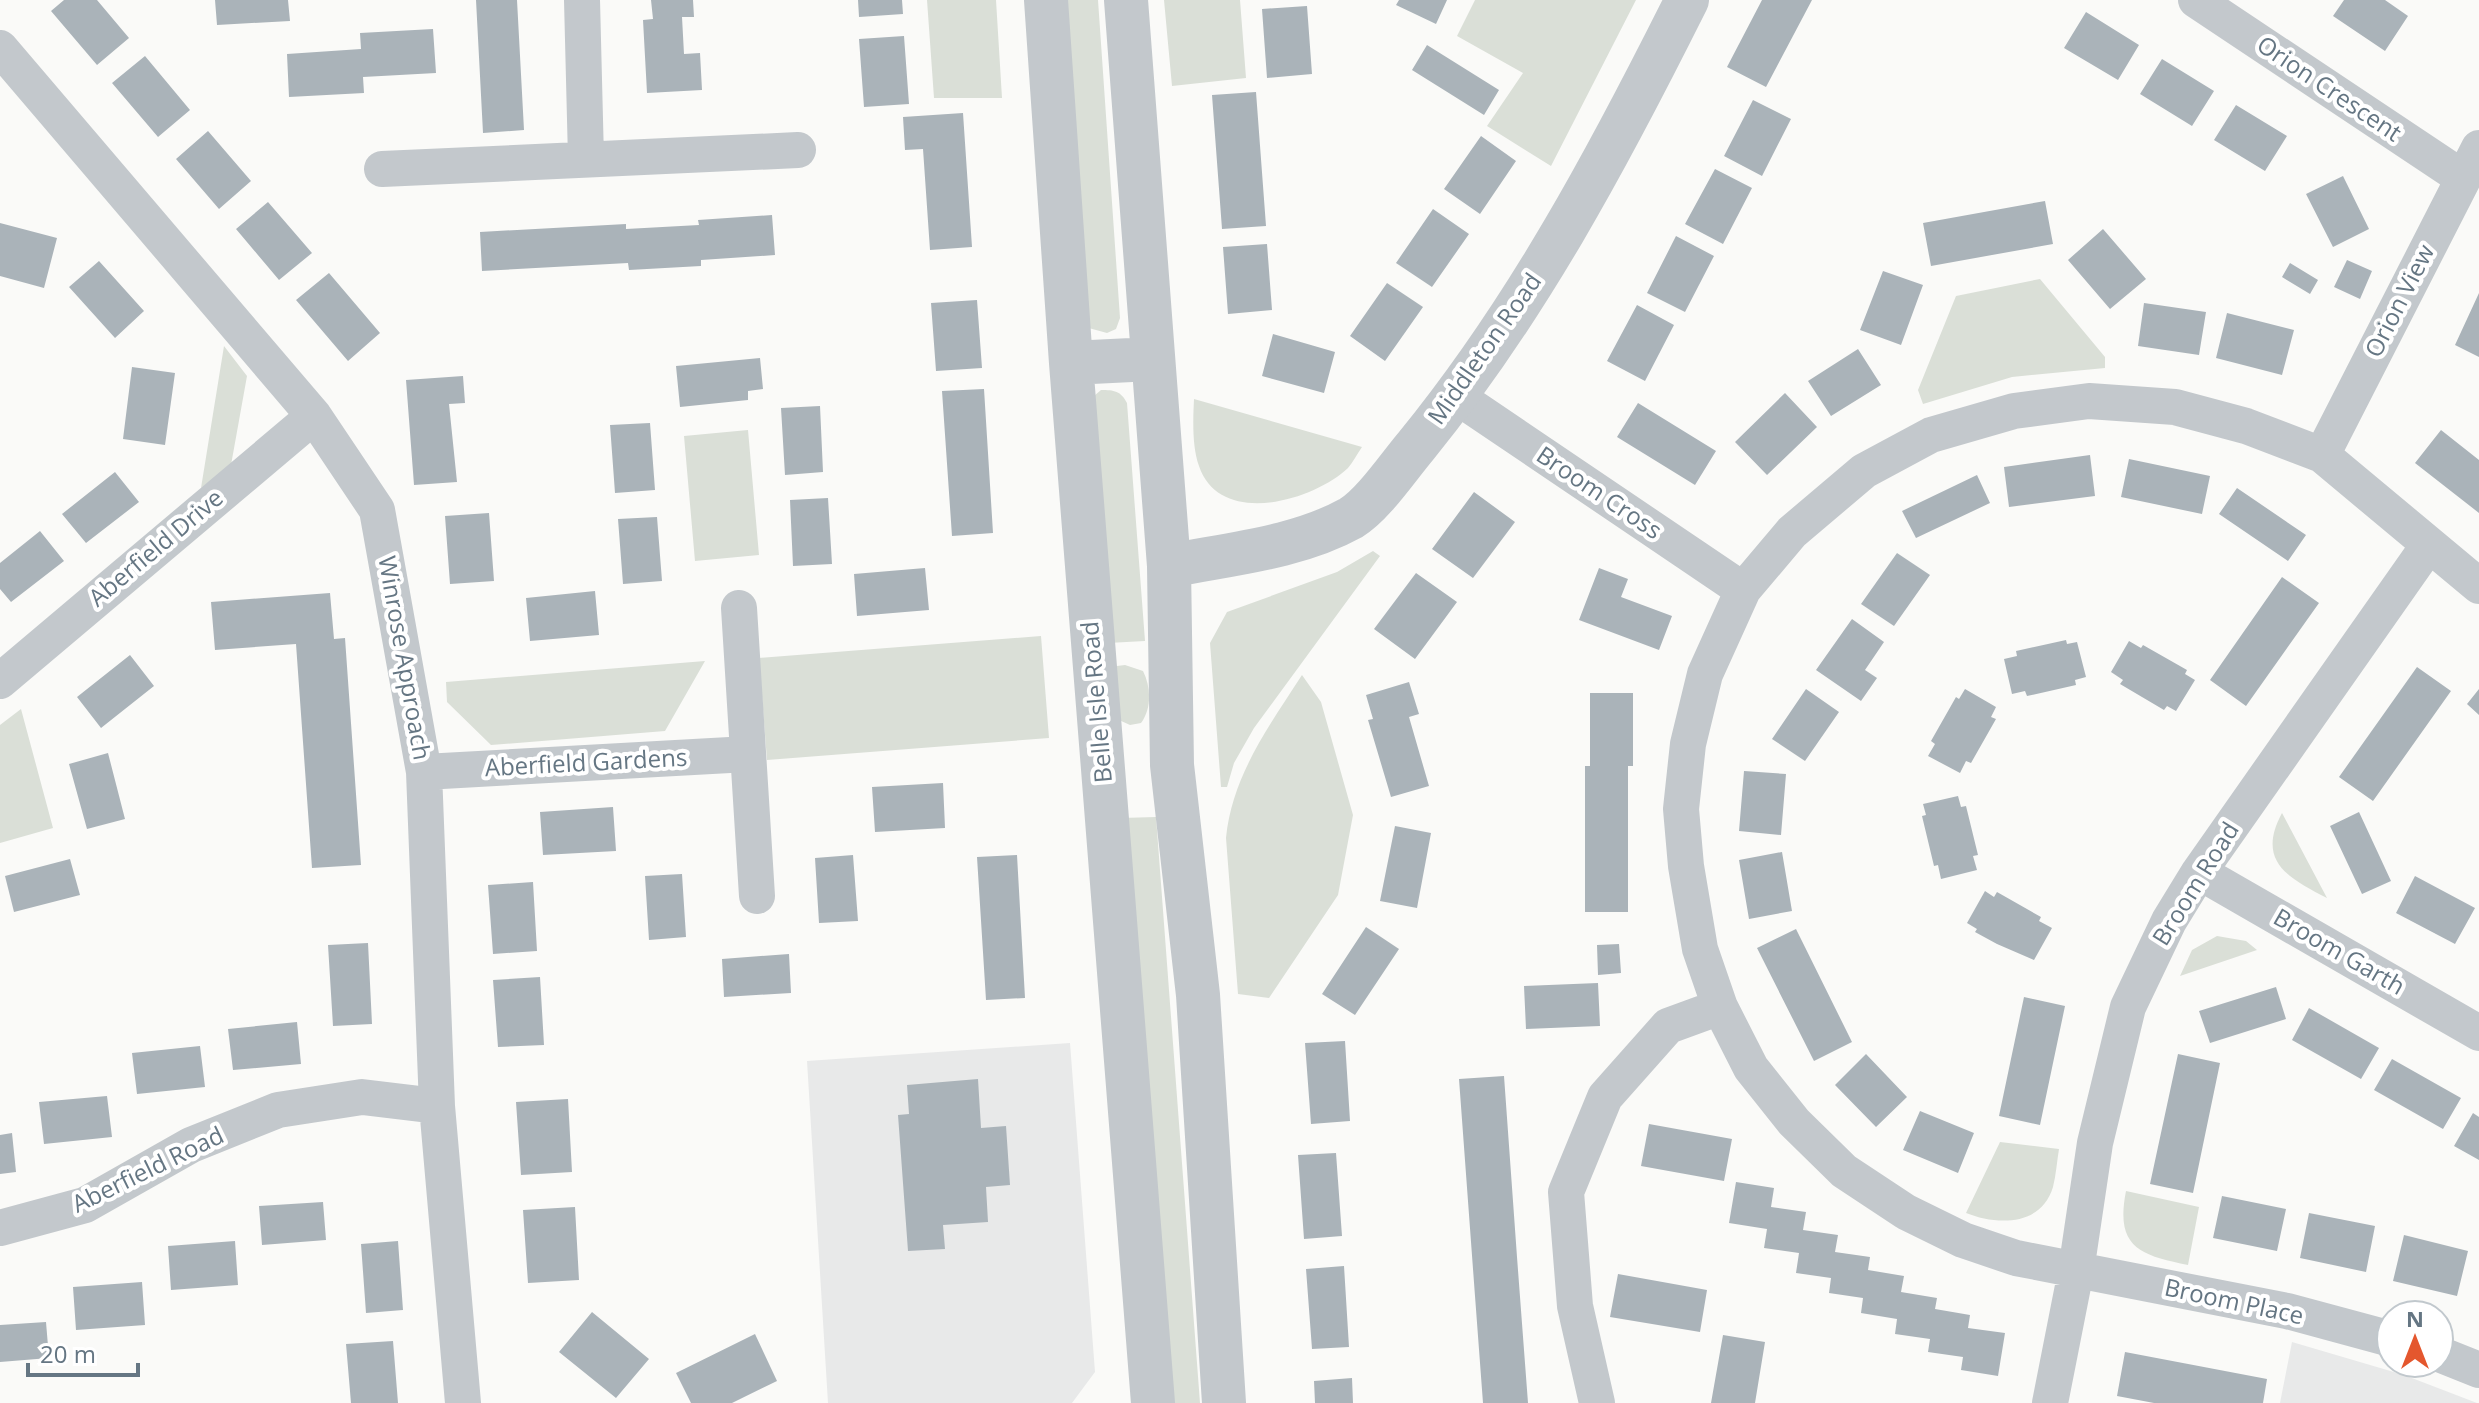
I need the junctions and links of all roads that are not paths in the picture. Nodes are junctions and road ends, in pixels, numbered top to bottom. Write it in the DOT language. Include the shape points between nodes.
graph roads {
  1 [pos="582,0"];
  2 [pos="1046,0"];
  3 [pos="1126,0"];
  4 [pos="1687,0"];
  5 [pos="2196,0"];
  6 [pos="0,48"];
  7 [pos="798,150"];
  8 [pos="586,159"];
  9 [pos="2471,163"];
  10 [pos="382,169"];
  11 [pos="1152,359"];
  12 [pos="1071,363"];
  13 [pos="1456,396"];
  14 [pos="314,416"];
  15 [pos="2322,455"];
  16 [pos="2428,546"];
  17 [pos="1169,566"];
  18 [pos="2479,586"];
  19 [pos="1743,590"];
  20 [pos="739,608"];
  21 [pos="0,681"];
  22 [pos="748,754"];
  23 [pos="1172,765"];
  24 [pos="1103,769"];
  25 [pos="424,772"];
  26 [pos="2199,872"];
  27 [pos="757,896"];
  28 [pos="1720,1007"];
  29 [pos="2479,1033"];
  30 [pos="437,1106"];
  31 [pos="0,1228"];
  32 [pos="2076,1271"];
  33 [pos="2375,1335"];
  34 [pos="2455,1360"];
  35 [pos="2479,1370"];
  36 [pos="463,1403"];
  37 [pos="1153,1403"];
  38 [pos="1224,1403"];
  39 [pos="1597,1403"];
  40 [pos="2050,1403"];
  1 -- 8 [label="street"];
  2 -- 12 [label="street, Belle Isle Road"];
  3 -- 11 [label="street"];
  4 -- 13 [label="street, Middleton Road" via="1560,240"];
  5 -- 9 [label="street, Orion Crescent"];
  6 -- 14 [label="street, Winrose Approach"];
  7 -- 8 [label="street"];
  8 -- 10 [label="street"];
  9 -- 15 [label="street, Orion View"];
  11 -- 12 [label="street"];
  11 -- 17 [label="street"];
  12 -- 24 [label="street, Belle Isle Road"];
  13 -- 17 [label="street, Middleton Road" via="1353,516 1306,537"];
  13 -- 19 [label="street, Broom Cross"];
  14 -- 21 [label="street, Aberfield Drive"];
  14 -- 25 [label="street, Winrose Approach" via="377,510"];
  15 -- 16 [label="street, Broom Place"];
  15 -- 19 [label="street, Broom Place" via="2175,407 2089,401 2014,411 1931,435 1864,471 1792,532"];
  16 -- 18 [label="street, Broom Place"];
  16 -- 26 [label="street, Broom Road"];
  17 -- 23 [label="street"];
  19 -- 28 [label="street, Broom Place" via="1705,674 1688,744 1681,809 1700,949"];
  20 -- 22 [label="street"];
  22 -- 25 [label="street, Aberfield Gardens"];
  22 -- 27 [label="street"];
  23 -- 24 [label="street"];
  23 -- 38 [label="street" via="1198,995"];
  24 -- 37 [label="street, Belle Isle Road"];
  25 -- 30 [label="street, Winrose Approach"];
  26 -- 29 [label="street, Broom Garth"];
  26 -- 32 [label="street, Broom Road" via="2128,1007 2095,1143"];
  28 -- 32 [label="street, Broom Place" via="1751,1068 1794,1122 1844,1171 1906,1212 1963,1240"];
  28 -- 39 [label="street" via="1668,1026 1605,1097 1566,1192 1575,1306"];
  30 -- 31 [label="street, Aberfield Road" via="362,1097 278,1110 191,1145 85,1205"];
  30 -- 36 [label="street, Winrose Approach"];
  32 -- 33 [label="street, Broom Place" via="2287,1311"];
  32 -- 40 [label="street, Broom Road"];
  34 -- 35 [label="street"];
}
